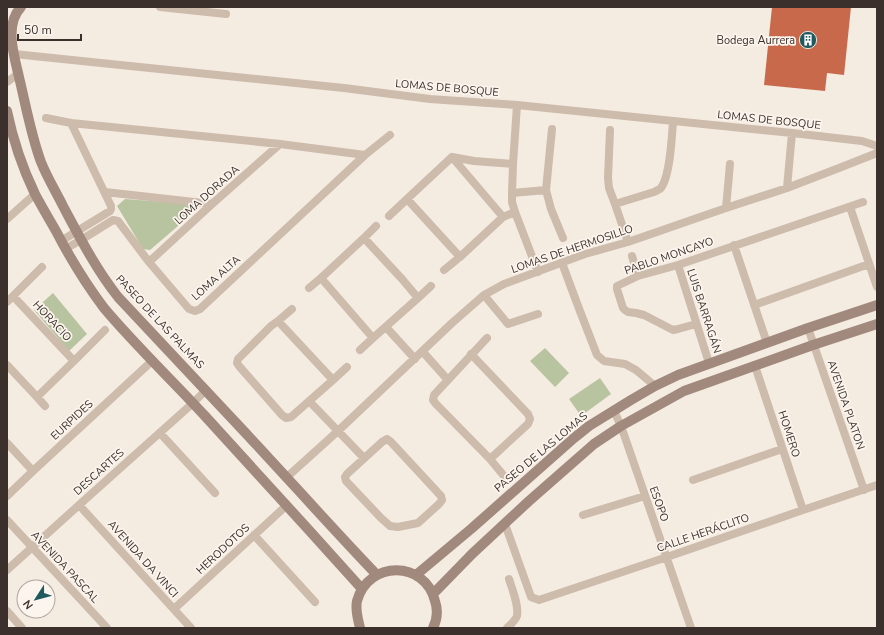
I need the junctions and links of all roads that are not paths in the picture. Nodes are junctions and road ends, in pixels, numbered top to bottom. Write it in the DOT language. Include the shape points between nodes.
graph roads {
  1 [pos="160,7"];
  2 [pos="15,12"];
  3 [pos="226,14"];
  4 [pos="9,34"];
  5 [pos="14,54"];
  6 [pos="18,74"];
  7 [pos="7,82"];
  8 [pos="517,106"];
  9 [pos="7,111"];
  10 [pos="46,118"];
  11 [pos="673,121"];
  12 [pos="71,123"];
  13 [pos="552,129"];
  14 [pos="610,130"];
  15 [pos="792,133"];
  16 [pos="390,135"];
  17 [pos="280,144"];
  18 [pos="877,146"];
  19 [pos="877,153"];
  20 [pos="365,155"];
  21 [pos="452,158"];
  22 [pos="513,164"];
  23 [pos="730,164"];
  24 [pos="787,188"];
  25 [pos="546,190"];
  26 [pos="105,192"];
  27 [pos="512,193"];
  28 [pos="36,194"];
  29 [pos="407,199"];
  30 [pos="863,202"];
  31 [pos="212,204"];
  32 [pos="615,204"];
  33 [pos="850,207"];
  34 [pos="726,208"];
  35 [pos="515,212"];
  36 [pos="388,216"];
  37 [pos="503,217"];
  38 [pos="7,219"];
  39 [pos="376,226"];
  40 [pos="79,236"];
  41 [pos="364,238"];
  42 [pos="563,238"];
  43 [pos="628,242"];
  44 [pos="63,245"];
  45 [pos="734,245"];
  46 [pos="632,256"];
  47 [pos="460,257"];
  48 [pos="149,262"];
  49 [pos="562,263"];
  50 [pos="869,264"];
  51 [pos="678,265"];
  52 [pos="42,268"];
  53 [pos="444,270"];
  54 [pos="538,272"];
  55 [pos="638,276"];
  56 [pos="321,278"];
  57 [pos="431,286"];
  58 [pos="309,288"];
  59 [pos="877,288"];
  60 [pos="484,295"];
  61 [pos="13,296"];
  62 [pos="418,298"];
  63 [pos="7,302"];
  64 [pos="754,304"];
  65 [pos="877,305"];
  66 [pos="292,309"];
  67 [pos="538,314"];
  68 [pos="278,321"];
  69 [pos="696,324"];
  70 [pos="877,324"];
  71 [pos="386,327"];
  72 [pos="808,328"];
  73 [pos="106,330"];
  74 [pos="373,338"];
  75 [pos="487,338"];
  76 [pos="767,343"];
  77 [pos="813,345"];
  78 [pos="360,350"];
  79 [pos="423,352"];
  80 [pos="471,354"];
  81 [pos="415,359"];
  82 [pos="74,361"];
  83 [pos="152,361"];
  84 [pos="709,363"];
  85 [pos="7,364"];
  86 [pos="754,366"];
  87 [pos="348,367"];
  88 [pos="448,379"];
  89 [pos="333,380"];
  90 [pos="655,386"];
  91 [pos="206,390"];
  92 [pos="37,397"];
  93 [pos="310,402"];
  94 [pos="193,403"];
  95 [pos="45,406"];
  96 [pos="614,411"];
  97 [pos="621,426"];
  98 [pos="338,431"];
  99 [pos="160,433"];
  100 [pos="7,442"];
  101 [pos="782,449"];
  102 [pos="364,458"];
  103 [pos="490,459"];
  104 [pos="33,471"];
  105 [pos="504,476"];
  106 [pos="287,477"];
  107 [pos="693,480"];
  108 [pos="877,485"];
  109 [pos="864,490"];
  110 [pos="215,493"];
  111 [pos="7,496"];
  112 [pos="645,496"];
  113 [pos="504,499"];
  114 [pos="79,505"];
  115 [pos="287,505"];
  116 [pos="803,510"];
  117 [pos="517,512"];
  118 [pos="583,515"];
  119 [pos="7,520"];
  120 [pos="505,524"];
  121 [pos="254,535"];
  122 [pos="33,547"];
  123 [pos="667,557"];
  124 [pos="7,570"];
  125 [pos="377,575"];
  126 [pos="416,575"];
  127 [pos="509,579"];
  128 [pos="362,589"];
  129 [pos="433,594"];
  130 [pos="315,602"];
  131 [pos="174,609"];
  132 [pos="7,611"];
  133 [pos="22,628"];
  134 [pos="107,628"];
  135 [pos="191,628"];
  136 [pos="360,628"];
  137 [pos="433,628"];
  138 [pos="507,628"];
  139 [pos="691,628"];
  1 -- 3 [label="street"];
  2 -- 4 [label="street, PASEO DE LAS PALMAS"];
  4 -- 5 [label="street, PASEO DE LAS PALMAS"];
  5 -- 6 [label="street, PASEO DE LAS PALMAS"];
  5 -- 8 [label="street, LOMAS DE BOSQUE"];
  6 -- 7 [label="street"];
  6 -- 40 [label="street, PASEO DE LAS PALMAS" via="42,164"];
  8 -- 11 [label="street, LOMAS DE BOSQUE"];
  8 -- 22 [label="street"];
  9 -- 28 [label="street" via="19,155"];
  10 -- 12 [label="street"];
  11 -- 15 [label="street, LOMAS DE BOSQUE"];
  11 -- 32 [label="street" via="668,169 660,189"];
  12 -- 17 [label="street"];
  12 -- 26 [label="street, LOMA ALTA"];
  13 -- 25 [label="street"];
  14 -- 32 [label="street" via="608,178"];
  15 -- 18 [label="street, LOMAS DE BOSQUE" via="862,141"];
  15 -- 24 [label="street"];
  16 -- 20 [label="street, LOMA ALTA"];
  17 -- 20 [label="street"];
  17 -- 31 [label="street, LOMA DORADA"];
  19 -- 24 [label="street, LOMAS DE HERMOSILLO"];
  20 -- 48 [label="street, LOMA ALTA" via="200,309 189,309"];
  21 -- 22 [label="street"];
  21 -- 29 [label="street"];
  21 -- 37 [label="street"];
  22 -- 27 [label="street"];
  23 -- 34 [label="street"];
  24 -- 34 [label="street, LOMAS DE HERMOSILLO"];
  25 -- 27 [label="street"];
  25 -- 42 [label="street"];
  26 -- 31 [label="street"];
  26 -- 40 [label="street, LOMA ALTA" via="112,209"];
  27 -- 35 [label="street"];
  28 -- 38 [label="street"];
  28 -- 44 [label="street"];
  29 -- 36 [label="street"];
  29 -- 47 [label="street"];
  30 -- 33 [label="street, PABLO MONCAYO"];
  31 -- 48 [label="street, LOMA DORADA"];
  32 -- 43 [label="street"];
  33 -- 45 [label="street, PABLO MONCAYO"];
  33 -- 50 [label="street"];
  34 -- 43 [label="street, LOMAS DE HERMOSILLO"];
  35 -- 37 [label="street"];
  35 -- 54 [label="street"];
  37 -- 47 [label="street"];
  39 -- 41 [label="street"];
  40 -- 44 [label="street, LOMA ALTA"];
  40 -- 48 [label="street, LOMA ALTA" via="116,220"];
  40 -- 91 [label="street, PASEO DE LAS PALMAS" via="95,265 118,297"];
  41 -- 56 [label="street"];
  41 -- 62 [label="street"];
  43 -- 49 [label="street, LOMAS DE HERMOSILLO"];
  44 -- 83 [label="street" via="97,298"];
  45 -- 51 [label="street, PABLO MONCAYO"];
  45 -- 64 [label="street"];
  46 -- 55 [label="street"];
  47 -- 53 [label="street"];
  49 -- 54 [label="street, LOMAS DE HERMOSILLO"];
  49 -- 90 [label="street" via="597,355 604,361 624,364 636,370"];
  50 -- 59 [label="street"];
  50 -- 64 [label="street"];
  51 -- 55 [label="street, PABLO MONCAYO"];
  51 -- 69 [label="street, LUIS BARRAGÁN"];
  52 -- 61 [label="street"];
  54 -- 60 [label="street, LOMAS DE HERMOSILLO" via="504,284"];
  55 -- 69 [label="street, PABLO MONCAYO" via="618,286 625,310 644,315 673,330"];
  56 -- 58 [label="street"];
  56 -- 74 [label="street"];
  57 -- 62 [label="street"];
  60 -- 67 [label="street" via="508,324"];
  60 -- 79 [label="street, LOMAS DE HERMOSILLO"];
  61 -- 63 [label="street"];
  61 -- 82 [label="street, HORACIO"];
  62 -- 71 [label="street"];
  64 -- 76 [label="street"];
  65 -- 72 [label="street, PASEO DE LAS LOMAS"];
  66 -- 68 [label="street"];
  68 -- 89 [label="street"];
  68 -- 93 [label="street" via="238,359 237,363 286,418"];
  69 -- 84 [label="street, LUIS BARRAGÁN"];
  70 -- 77 [label="street"];
  71 -- 74 [label="street"];
  71 -- 81 [label="street"];
  72 -- 76 [label="street, PASEO DE LAS LOMAS"];
  72 -- 77 [label="street, AVENIDA PLATON"];
  73 -- 82 [label="street"];
  74 -- 78 [label="street"];
  75 -- 80 [label="street"];
  76 -- 84 [label="street, PASEO DE LAS LOMAS"];
  77 -- 86 [label="street"];
  77 -- 109 [label="street, AVENIDA PLATON"];
  79 -- 81 [label="street, LOMAS DE HERMOSILLO"];
  79 -- 88 [label="street"];
  80 -- 88 [label="street"];
  80 -- 103 [label="street" via="530,419 528,424"];
  81 -- 98 [label="street, LOMAS DE HERMOSILLO"];
  82 -- 92 [label="street"];
  83 -- 94 [label="street"];
  83 -- 104 [label="street, EURPIDES"];
  84 -- 90 [label="street, PASEO DE LAS LOMAS"];
  85 -- 92 [label="street"];
  86 -- 97 [label="street" via="684,391"];
  86 -- 101 [label="street, HOMERO"];
  87 -- 89 [label="street"];
  88 -- 103 [label="street" via="434,394 433,400"];
  89 -- 93 [label="street"];
  90 -- 96 [label="street, PASEO DE LAS LOMAS"];
  91 -- 94 [label="street, DESCARTES"];
  91 -- 106 [label="street, PASEO DE LAS PALMAS"];
  92 -- 95 [label="street"];
  93 -- 98 [label="street"];
  94 -- 99 [label="street, DESCARTES"];
  94 -- 115 [label="street"];
  96 -- 97 [label="street, ESOPO"];
  96 -- 113 [label="street, PASEO DE LAS LOMAS" via="589,426"];
  97 -- 112 [label="street, ESOPO"];
  97 -- 117 [label="street" via="594,444"];
  98 -- 102 [label="street"];
  98 -- 106 [label="street, LOMAS DE HERMOSILLO"];
  99 -- 110 [label="street"];
  99 -- 114 [label="street, DESCARTES"];
  100 -- 104 [label="street"];
  101 -- 107 [label="street"];
  101 -- 116 [label="street, HOMERO"];
  102 -- 102 [label="street" via="387,439 442,500 418,523 390,526 346,481 347,474"];
  103 -- 105 [label="street"];
  104 -- 111 [label="street, EURPIDES"];
  106 -- 125 [label="street, PASEO DE LAS PALMAS"];
  108 -- 109 [label="street, CALLE HERÁCLITO"];
  109 -- 116 [label="street, CALLE HERÁCLITO"];
  112 -- 118 [label="street"];
  112 -- 123 [label="street, ESOPO"];
  113 -- 117 [label="street"];
  113 -- 126 [label="street, PASEO DE LAS LOMAS"];
  114 -- 122 [label="street, DESCARTES"];
  114 -- 131 [label="street, AVENIDA DA VINCI"];
  115 -- 121 [label="street, HERODOTOS"];
  115 -- 128 [label="street"];
  116 -- 123 [label="street, CALLE HERÁCLITO"];
  117 -- 120 [label="street"];
  119 -- 122 [label="street, AVENIDA PASCAL"];
  120 -- 123 [label="street, CALLE HERÁCLITO" via="531,597 539,600"];
  120 -- 129 [label="street"];
  121 -- 130 [label="street"];
  121 -- 131 [label="street, HERODOTOS"];
  122 -- 124 [label="street, DESCARTES"];
  122 -- 134 [label="street, AVENIDA PASCAL"];
  123 -- 139 [label="street, ESOPO"];
  125 -- 126 [label="street" via="390,570 404,570"];
  125 -- 128 [label="street"];
  126 -- 129 [label="street" via="429,586"];
  127 -- 138 [label="street" via="515,596 517,616"];
  128 -- 136 [label="street" via="357,601 356,615"];
  129 -- 137 [label="street" via="437,608"];
  131 -- 135 [label="street, AVENIDA DA VINCI"];
  132 -- 133 [label="street"];
}
